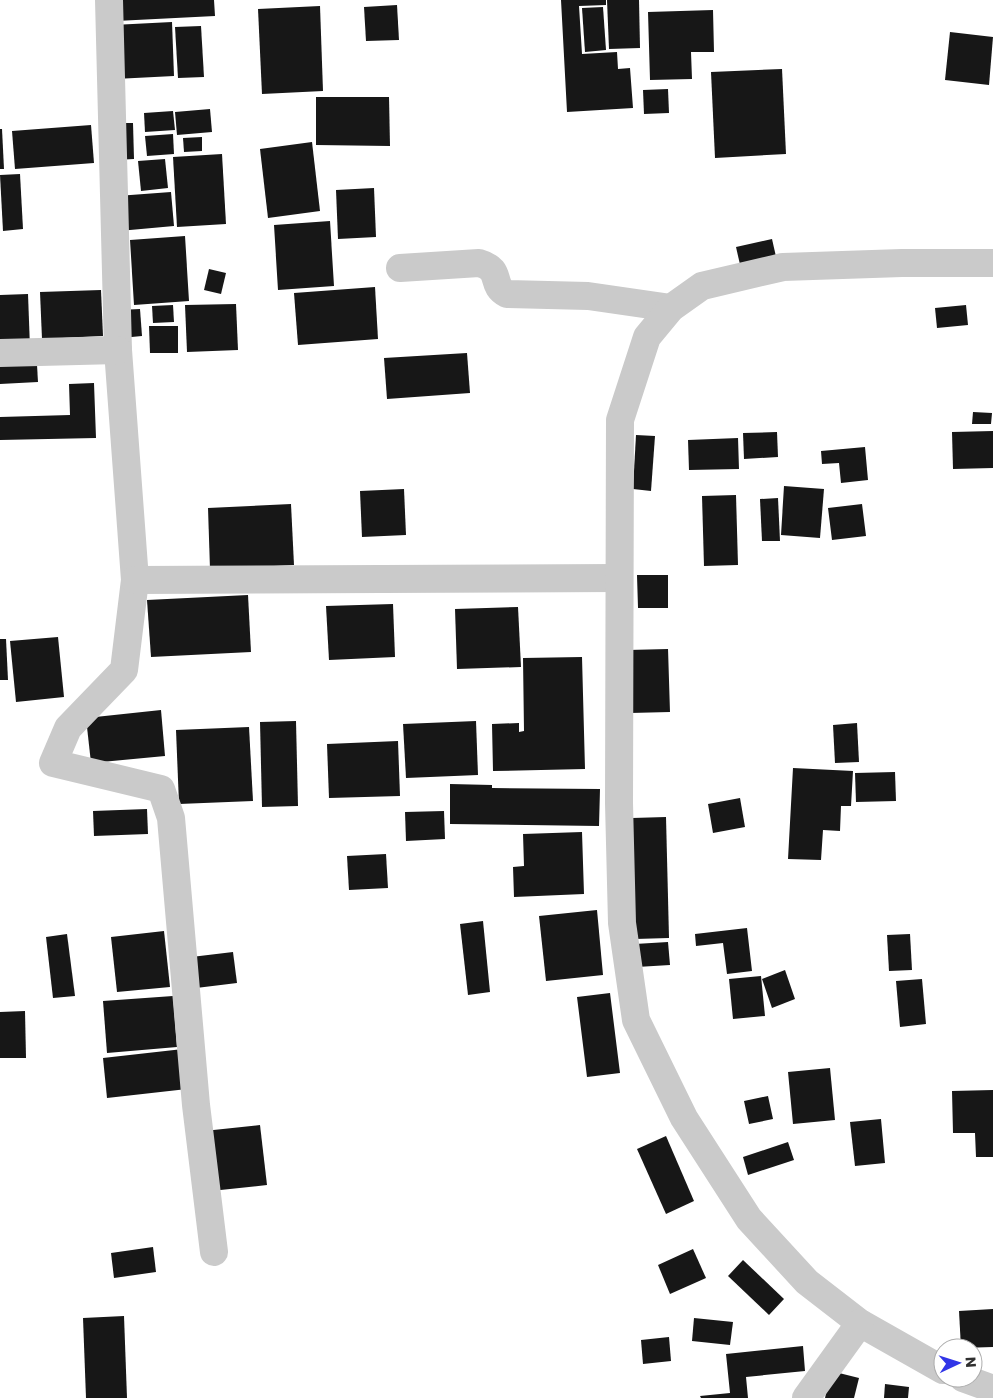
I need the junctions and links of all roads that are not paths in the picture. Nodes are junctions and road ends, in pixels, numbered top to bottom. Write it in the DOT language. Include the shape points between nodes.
graph roads {
  1 [pos="109,0"];
  2 [pos="993,263"];
  3 [pos="400,268"];
  4 [pos="671,308"];
  5 [pos="118,350"];
  6 [pos="0,353"];
  7 [pos="619,578"];
  8 [pos="135,580"];
  9 [pos="214,1252"];
  10 [pos="860,1323"];
  11 [pos="933,1364"];
  12 [pos="806,1398"];
  1 -- 5 [label="street"];
  2 -- 4 [label="street" via="783,267 702,286"];
  3 -- 4 [label="street" via="479,263 493,269 497,284 507,294 588,296"];
  4 -- 7 [label="street" via="647,337 620,420"];
  5 -- 6 [label="street"];
  5 -- 8 [label="street"];
  7 -- 8 [label="street"];
  7 -- 10 [label="street" via="622,923 636,1020 684,1118 749,1219 807,1282"];
  8 -- 9 [label="street" via="124,670 68,728 53,762 161,789 171,818 196,1105"];
  10 -- 11 [label="street"];
  10 -- 12 [label="street"];
}
